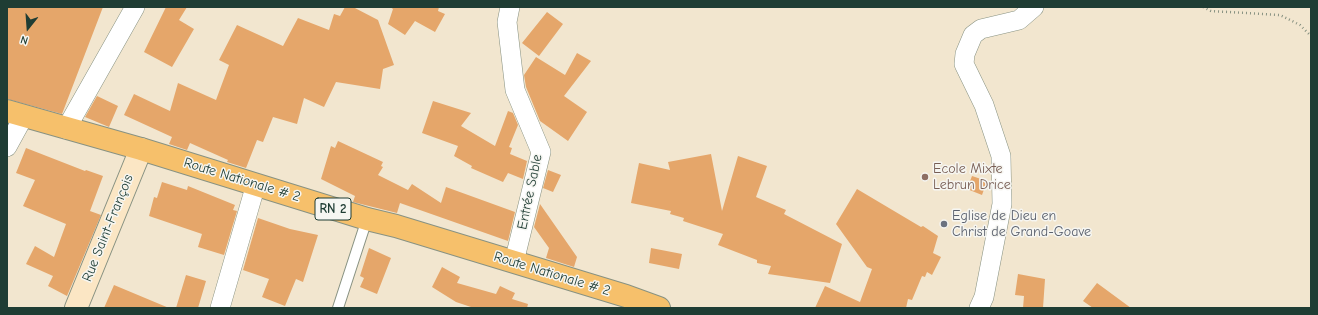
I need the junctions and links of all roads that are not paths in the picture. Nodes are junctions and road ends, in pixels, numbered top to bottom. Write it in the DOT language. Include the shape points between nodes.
graph roads {
  1 [pos="135,7"];
  2 [pos="510,7"];
  3 [pos="1034,7"];
  4 [pos="16,114"];
  5 [pos="66,128"];
  6 [pos="7,147"];
  7 [pos="141,149"];
  8 [pos="256,184"];
  9 [pos="367,219"];
  10 [pos="514,262"];
  11 [pos="76,308"];
  12 [pos="220,308"];
  13 [pos="338,308"];
  14 [pos="659,308"];
  15 [pos="979,308"];
  1 -- 5 [label="street"];
  2 -- 10 [label="street, Entrée Sable" via="506,22 516,90 541,152"];
  3 -- 15 [label="street" via="1019,20 981,29 973,35 964,54 964,64 984,105 1001,156 1002,204 984,297"];
  4 -- 5 [label="main road, Route Nationale # 2 / RN 2"];
  4 -- 6 [label="street"];
  5 -- 7 [label="main road, Route Nationale # 2 / RN 2"];
  7 -- 8 [label="main road, Route Nationale # 2 / RN 2"];
  7 -- 11 [label="street, Rue Saint-François"];
  8 -- 9 [label="main road, Route Nationale # 2 / RN 2"];
  8 -- 12 [label="street"];
  9 -- 10 [label="main road, Route Nationale # 2 / RN 2"];
  9 -- 13 [label="lane"];
  10 -- 14 [label="main road, Route Nationale # 2 / RN 2"];
}
